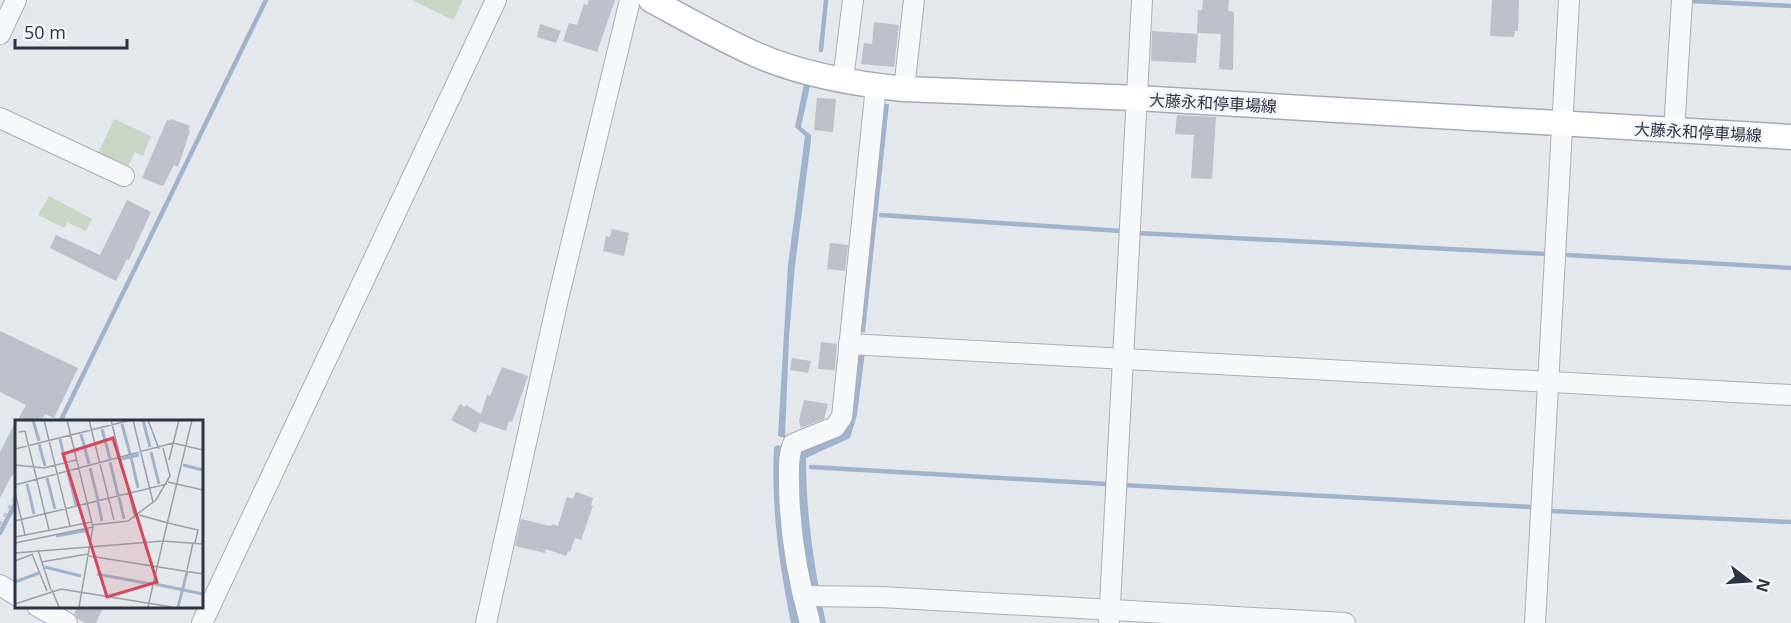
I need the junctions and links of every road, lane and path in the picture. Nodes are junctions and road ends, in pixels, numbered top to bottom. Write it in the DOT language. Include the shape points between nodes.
graph roads {
  1 [pos="16,0"];
  2 [pos="496,0"];
  3 [pos="630,0"];
  4 [pos="651,0"];
  5 [pos="853,0"];
  6 [pos="914,0"];
  7 [pos="1142,0"];
  8 [pos="1569,0"];
  9 [pos="1682,0"];
  10 [pos="0,34"];
  11 [pos="843,80"];
  12 [pos="876,86"];
  13 [pos="904,89"];
  14 [pos="1137,99"];
  15 [pos="0,118"];
  16 [pos="1562,123"];
  17 [pos="1674,131"];
  18 [pos="1791,137"];
  19 [pos="124,176"];
  20 [pos="849,344"];
  21 [pos="1122,359"];
  22 [pos="1548,381"];
  23 [pos="1791,395"];
  24 [pos="15,497"];
  25 [pos="0,525"];
  26 [pos="0,585"];
  27 [pos="15,594"];
  28 [pos="811,596"];
  29 [pos="41,608"];
  30 [pos="1109,617"];
  31 [pos="67,623"];
  32 [pos="202,623"];
  33 [pos="486,623"];
  34 [pos="810,623"];
  35 [pos="1345,623"];
  36 [pos="1534,623"];
  1 -- 10 [label="street"];
  2 -- 32 [label="street"];
  3 -- 33 [label="street"];
  4 -- 11 [label="main road, 大藤永和停車場線" via="759,55"];
  5 -- 11 [label="street"];
  6 -- 13 [label="street"];
  7 -- 14 [label="street"];
  8 -- 16 [label="street"];
  9 -- 17 [label="street"];
  11 -- 12 [label="main road, 大藤永和停車場線"];
  12 -- 13 [label="main road, 大藤永和停車場線"];
  12 -- 20 [label="street"];
  13 -- 14 [label="main road, 大藤永和停車場線"];
  14 -- 16 [label="main road, 大藤永和停車場線"];
  14 -- 21 [label="street"];
  15 -- 19 [label="street"];
  16 -- 17 [label="main road, 大藤永和停車場線"];
  16 -- 22 [label="street"];
  17 -- 18 [label="main road, 大藤永和停車場線"];
  20 -- 21 [label="street"];
  20 -- 28 [label="street" via="841,421 793,444 789,453 789,506 795,553"];
  21 -- 22 [label="street"];
  21 -- 30 [label="street"];
  22 -- 23 [label="street"];
  22 -- 36 [label="street"];
  24 -- 25 [label="path"];
  26 -- 27 [label="street"];
  28 -- 30 [label="street" via="881,597"];
  28 -- 34 [label="street"];
  29 -- 31 [label="street"];
  30 -- 35 [label="street"];
}
